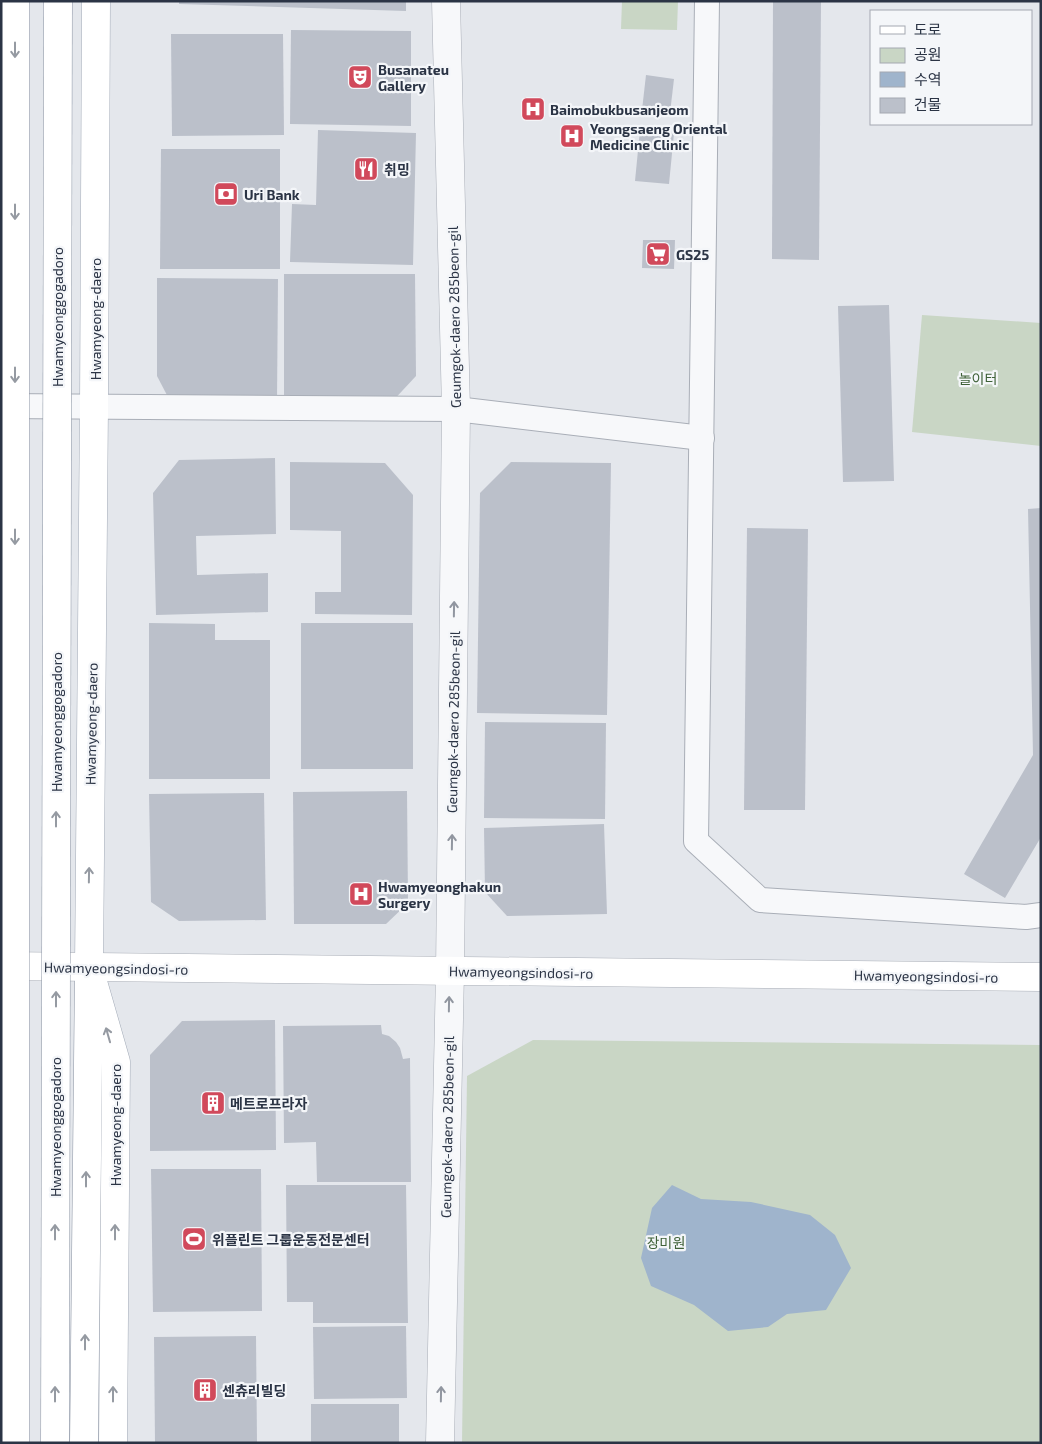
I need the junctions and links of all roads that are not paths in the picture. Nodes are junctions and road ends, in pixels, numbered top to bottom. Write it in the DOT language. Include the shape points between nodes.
graph roads {
  1 [pos="15,1"];
  2 [pos="58,1"];
  3 [pos="96,1"];
  4 [pos="446,1"];
  5 [pos="707,1"];
  6 [pos="1,406"];
  7 [pos="94,406"];
  8 [pos="456,408"];
  9 [pos="702,438"];
  10 [pos="1041,915"];
  11 [pos="1,966"];
  12 [pos="88,968"];
  13 [pos="450,972"];
  14 [pos="1041,977"];
  15 [pos="15,1443"];
  16 [pos="55,1443"];
  17 [pos="84,1443"];
  18 [pos="113,1443"];
  19 [pos="440,1443"];
  1 -- 15 [label="main road, one-way, bridge"];
  16 -- 2 [label="main road, Hwamyeonggogadoro, one-way, bridge"];
  3 -- 7 [label="main road, Hwamyeong-daero"];
  4 -- 8 [label="street, Geumgok-daero 285beon-gil"];
  5 -- 9 [label="street"];
  6 -- 7 [label="street"];
  7 -- 8 [label="street"];
  12 -- 7 [label="main road, Hwamyeong-daero, one-way"];
  8 -- 9 [label="street"];
  13 -- 8 [label="street, Geumgok-daero 285beon-gil, one-way"];
  9 -- 10 [label="street" via="696,841 760,900 1026,917"];
  11 -- 12 [label="main road, Hwamyeongsindosi-ro"];
  12 -- 13 [label="main road, Hwamyeongsindosi-ro"];
  17 -- 12 [label="main road, one-way"];
  18 -- 12 [label="main road, Hwamyeong-daero, one-way" via="116,1062"];
  13 -- 14 [label="main road, Hwamyeongsindosi-ro"];
  19 -- 13 [label="street, Geumgok-daero 285beon-gil, one-way"];
}
